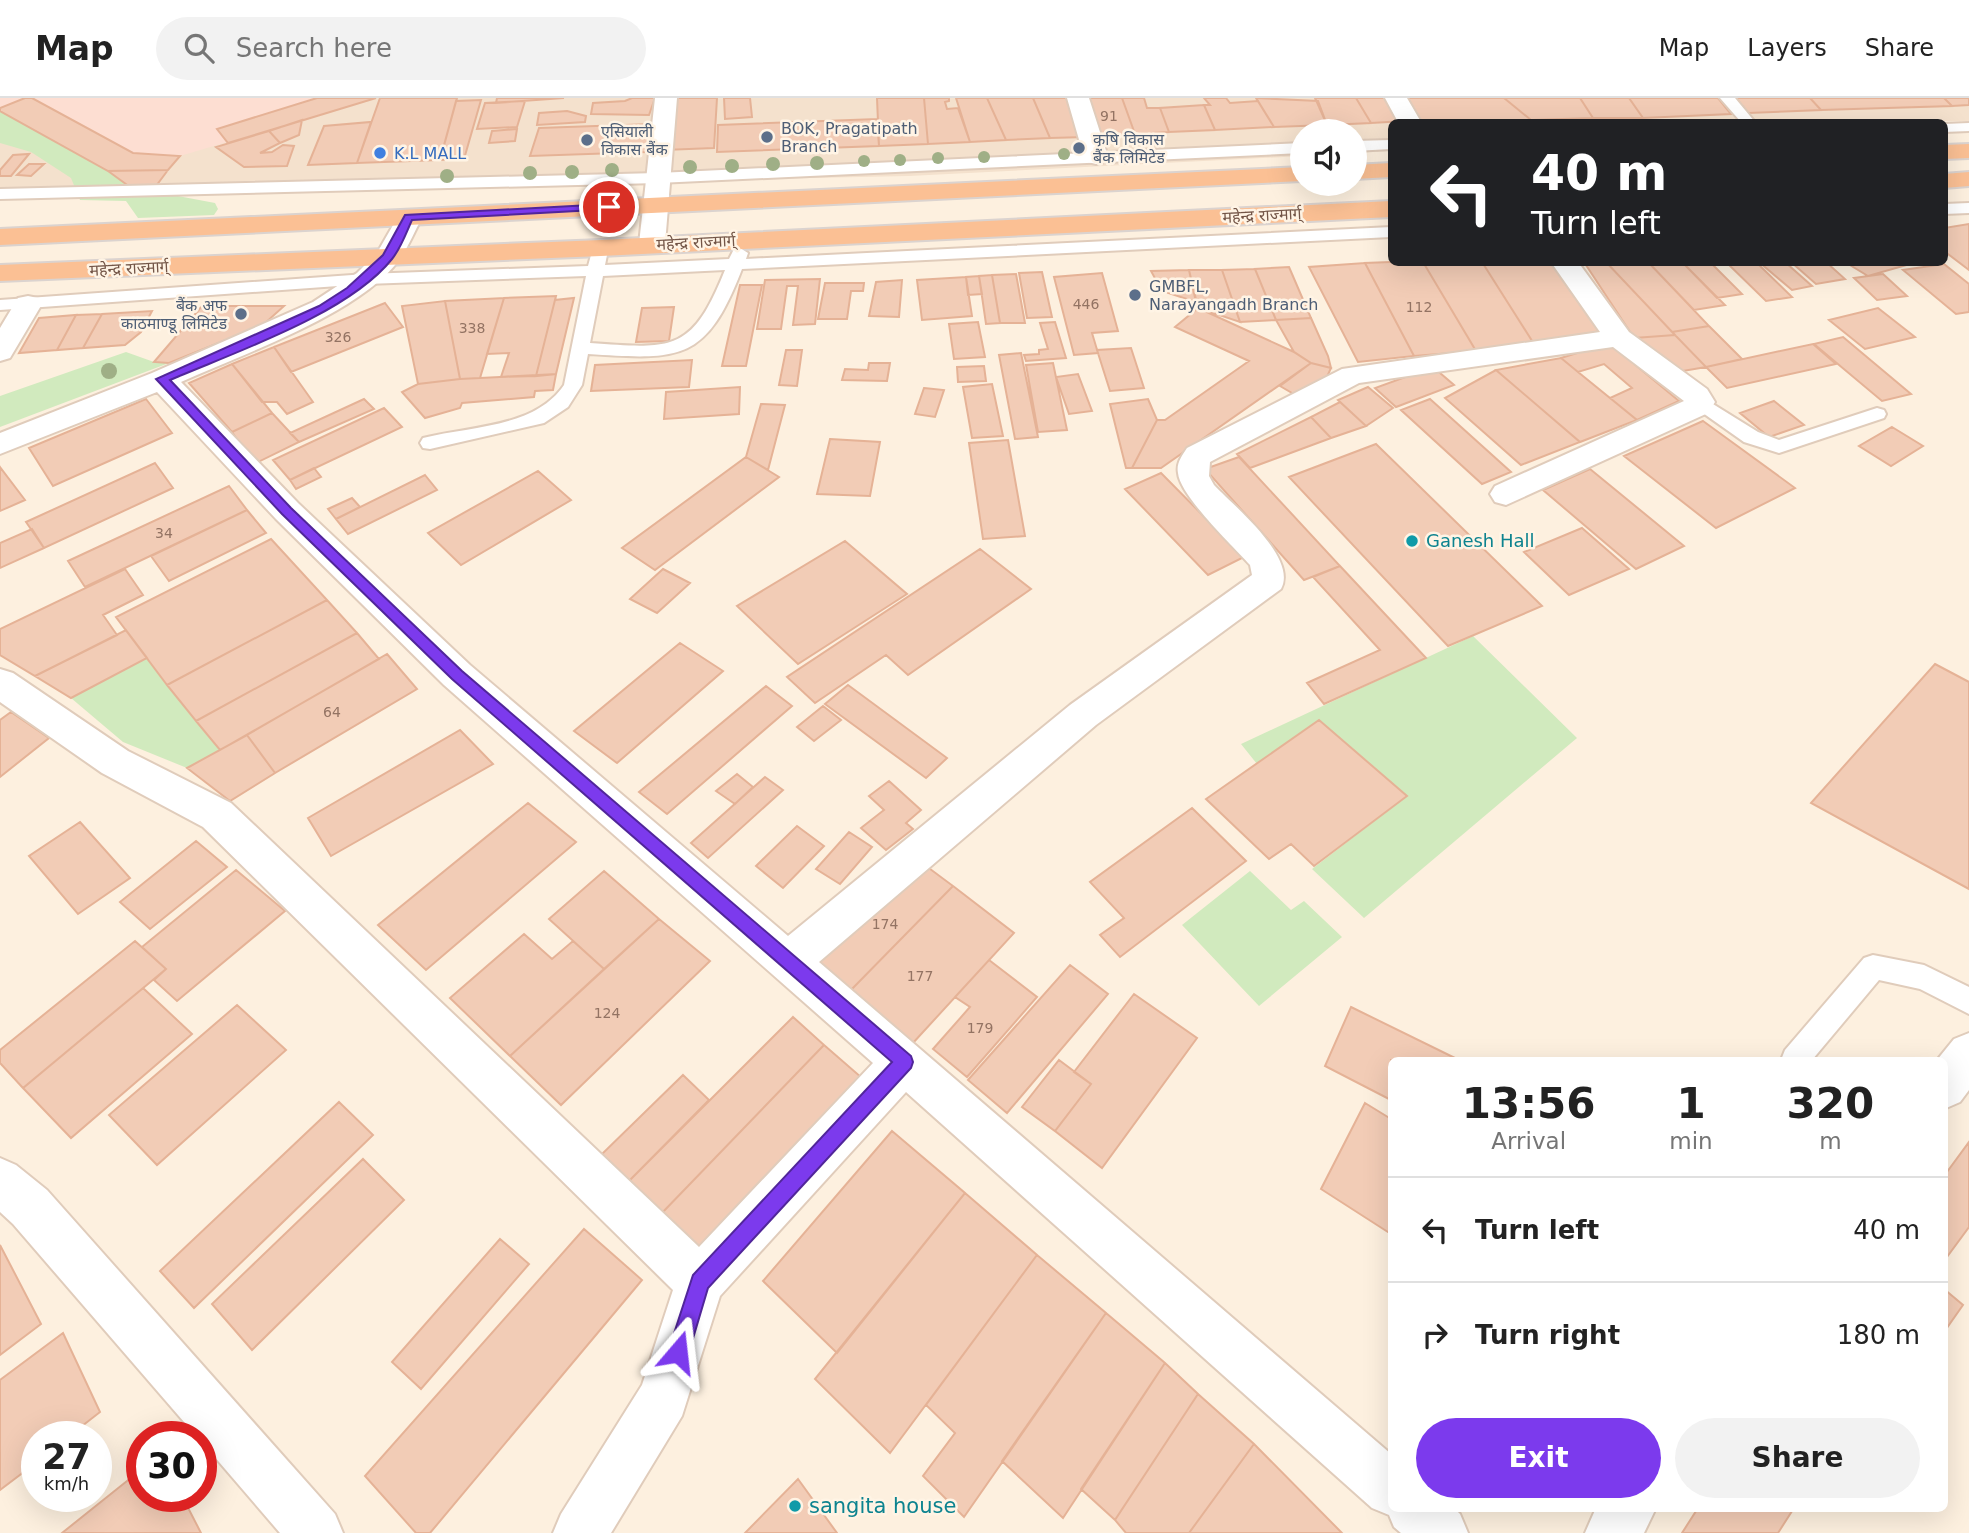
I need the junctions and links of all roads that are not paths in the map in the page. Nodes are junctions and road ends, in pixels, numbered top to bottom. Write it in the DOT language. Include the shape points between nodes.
graph roads {
  1 [pos="666,98"];
  2 [pos="1078,98"];
  3 [pos="1396,98"];
  4 [pos="1727,98"];
  5 [pos="1407,119"];
  6 [pos="1745,119"];
  7 [pos="1969,127"];
  8 [pos="1948,128"];
  9 [pos="1388,145"];
  10 [pos="1367,146"];
  11 [pos="1290,149"];
  12 [pos="1969,151"];
  13 [pos="1948,152"];
  14 [pos="1096,157"];
  15 [pos="1388,170"];
  16 [pos="1367,171"];
  17 [pos="1290,175"];
  18 [pos="658,178"];
  19 [pos="1969,180"];
  20 [pos="1948,181"];
  21 [pos="0,194"];
  22 [pos="655,206"];
  23 [pos="1969,208"];
  24 [pos="1388,209"];
  25 [pos="1948,209"];
  26 [pos="409,218"];
  27 [pos="1388,232"];
  28 [pos="0,237"];
  29 [pos="747,239"];
  30 [pos="652,244"];
  31 [pos="388,257"];
  32 [pos="598,260"];
  33 [pos="735,264"];
  34 [pos="1567,266"];
  35 [pos="0,273"];
  36 [pos="366,279"];
  37 [pos="28,304"];
  38 [pos="0,306"];
  39 [pos="1619,338"];
  40 [pos="579,348"];
  41 [pos="0,352"];
  42 [pos="162,379"];
  43 [pos="1700,402"];
  44 [pos="1877,414"];
  45 [pos="430,443"];
  46 [pos="0,444"];
  47 [pos="1506,494"];
  48 [pos="0,683"];
  49 [pos="789,961"];
  50 [pos="1969,1002"];
  51 [pos="1969,1054"];
  52 [pos="1798,1057"];
  53 [pos="904,1062"];
  54 [pos="1948,1082"];
  55 [pos="0,1181"];
  56 [pos="700,1282"];
  57 [pos="1388,1486"];
  58 [pos="1417,1512"];
  59 [pos="1626,1512"];
  60 [pos="316,1533"];
  61 [pos="580,1533"];
  62 [pos="1441,1533"];
  63 [pos="1612,1533"];
  1 -- 18 [label="street"];
  2 -- 14 [label="street"];
  3 -- 5 [label="street"];
  4 -- 6 [label="lane"];
  7 -- 8 [label="lane"];
  9 -- 10 [label="lane"];
  11 -- 14 [label="lane"];
  12 -- 13 [label="highway"];
  14 -- 18 [label="lane"];
  15 -- 16 [label="highway"];
  17 -- 22 [label="highway"];
  18 -- 21 [label="lane"];
  18 -- 22 [label="street"];
  19 -- 20 [label="highway"];
  22 -- 26 [label="highway"];
  22 -- 30 [label="street"];
  23 -- 25 [label="lane"];
  24 -- 29 [label="highway, महेन्द्र राज्मार्ग्"];
  26 -- 28 [label="highway"];
  26 -- 31 [label="street"];
  27 -- 33 [label="lane"];
  29 -- 30 [label="highway, महेन्द्र राज्मार्ग्"];
  29 -- 33 [label="lane"];
  30 -- 32 [label="highway, महेन्द्र राज्मार्ग्"];
  31 -- 32 [label="highway, महेन्द्र राज्मार्ग्"];
  31 -- 35 [label="highway, महेन्द्र राज्मार्ग्"];
  31 -- 36 [label="street"];
  32 -- 33 [label="lane"];
  32 -- 36 [label="lane"];
  32 -- 40 [label="lane"];
  33 -- 40 [label="lane" via="715,311 685,345 661,350"];
  34 -- 39 [label="street"];
  36 -- 37 [label="lane"];
  36 -- 42 [label="street" via="323,308"];
  37 -- 38 [label="lane"];
  37 -- 41 [label="street"];
  39 -- 43 [label="street"];
  39 -- 49 [label="street" via="1352,375 1198,455 1193,476 1266,561 1269,580 1083,715"];
  40 -- 45 [label="lane" via="573,386 561,403 537,419"];
  42 -- 46 [label="street"];
  42 -- 49 [label="street" via="287,511 457,675"];
  43 -- 44 [label="lane" via="1751,437 1779,447"];
  43 -- 47 [label="street"];
  48 -- 56 [label="street" via="115,762 217,815"];
  49 -- 53 [label="street"];
  50 -- 52 [label="lane" via="1924,977 1873,967"];
  51 -- 54 [label="street"];
  53 -- 56 [label="street"];
  53 -- 57 [label="street"];
  55 -- 60 [label="street" via="30,1207"];
  56 -- 61 [label="street" via="664,1398"];
  58 -- 62 [label="street"];
  59 -- 63 [label="street"];
}
